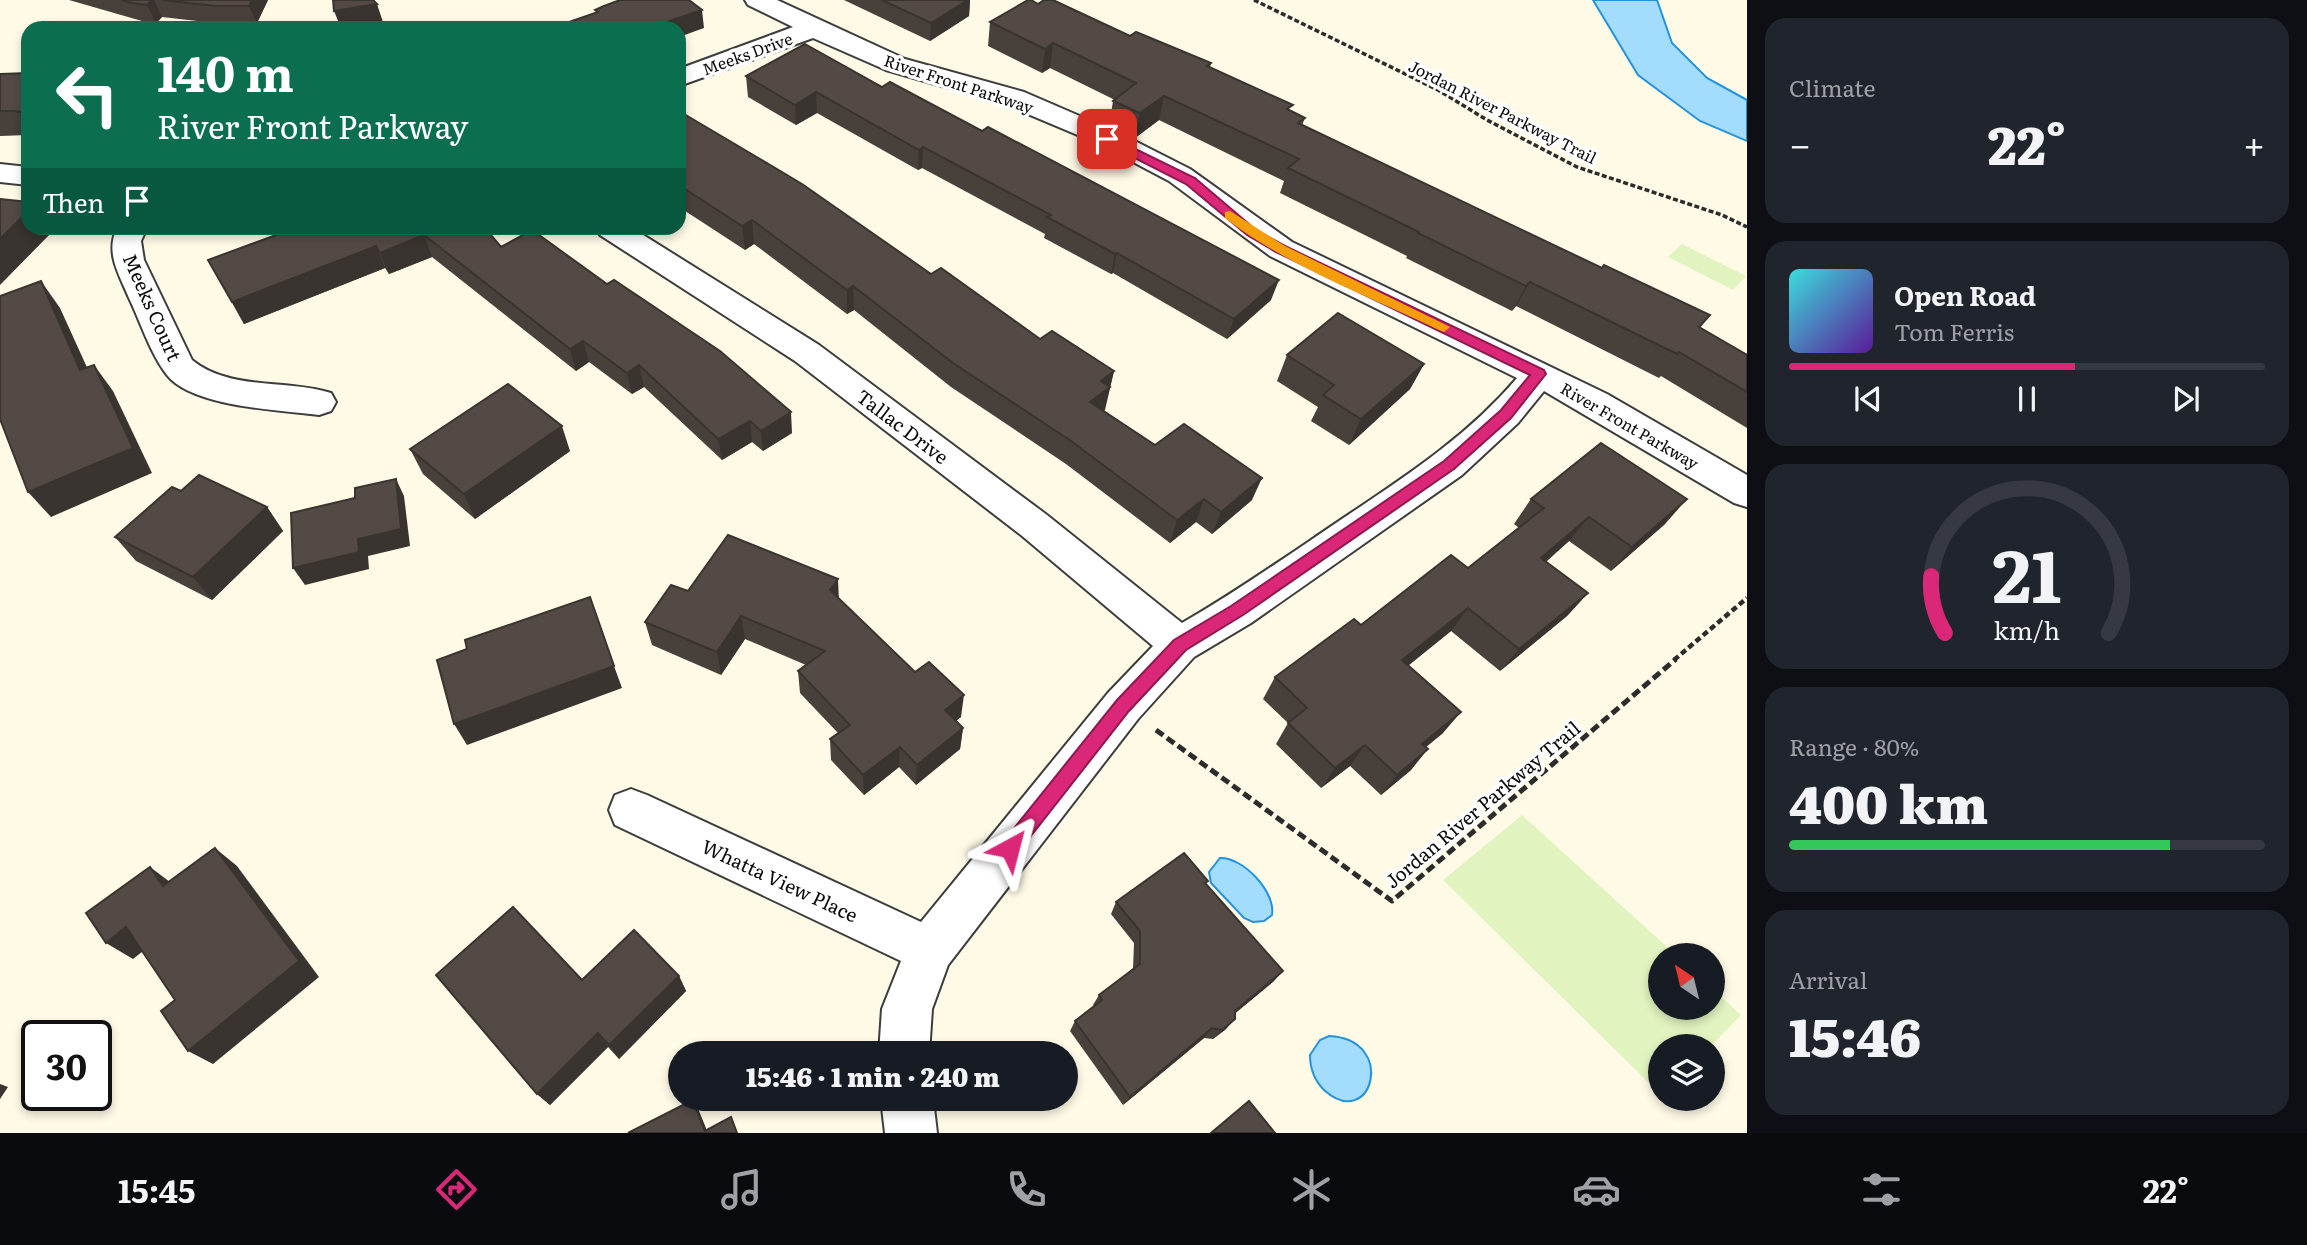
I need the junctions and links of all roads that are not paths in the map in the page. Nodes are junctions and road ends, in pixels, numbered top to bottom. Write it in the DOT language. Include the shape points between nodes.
graph roads {
  1 [pos="757,0"];
  2 [pos="815,28"];
  3 [pos="686,75"];
  4 [pos="0,173"];
  5 [pos="21,175"];
  6 [pos="129,235"];
  7 [pos="622,235"];
  8 [pos="1539,374"];
  9 [pos="319,402"];
  10 [pos="1747,492"];
  11 [pos="1180,645"];
  12 [pos="631,810"];
  13 [pos="929,950"];
  14 [pos="905,1041"];
  15 [pos="908,1111"];
  16 [pos="911,1133"];
  1 -- 2 [label="street, River Front Parkway"];
  2 -- 3 [label="street, Meeks Drive"];
  2 -- 8 [label="street, River Front Parkway" via="917,73 1036,107 1131,150 1190,181 1252,232 1281,249"];
  4 -- 5 [label="street"];
  6 -- 9 [label="street, Meeks Court" via="128,260 180,368 223,390"];
  7 -- 11 [label="street, Tallac Drive" via="807,353 1034,525"];
  8 -- 10 [label="street, River Front Parkway"];
  8 -- 11 [label="street" via="1506,414 1449,465"];
  11 -- 13 [label="street" via="1123,706"];
  12 -- 13 [label="street, Whatta View Place"];
  13 -- 14 [label="street" via="906,1009"];
  15 -- 16 [label="street"];
}
